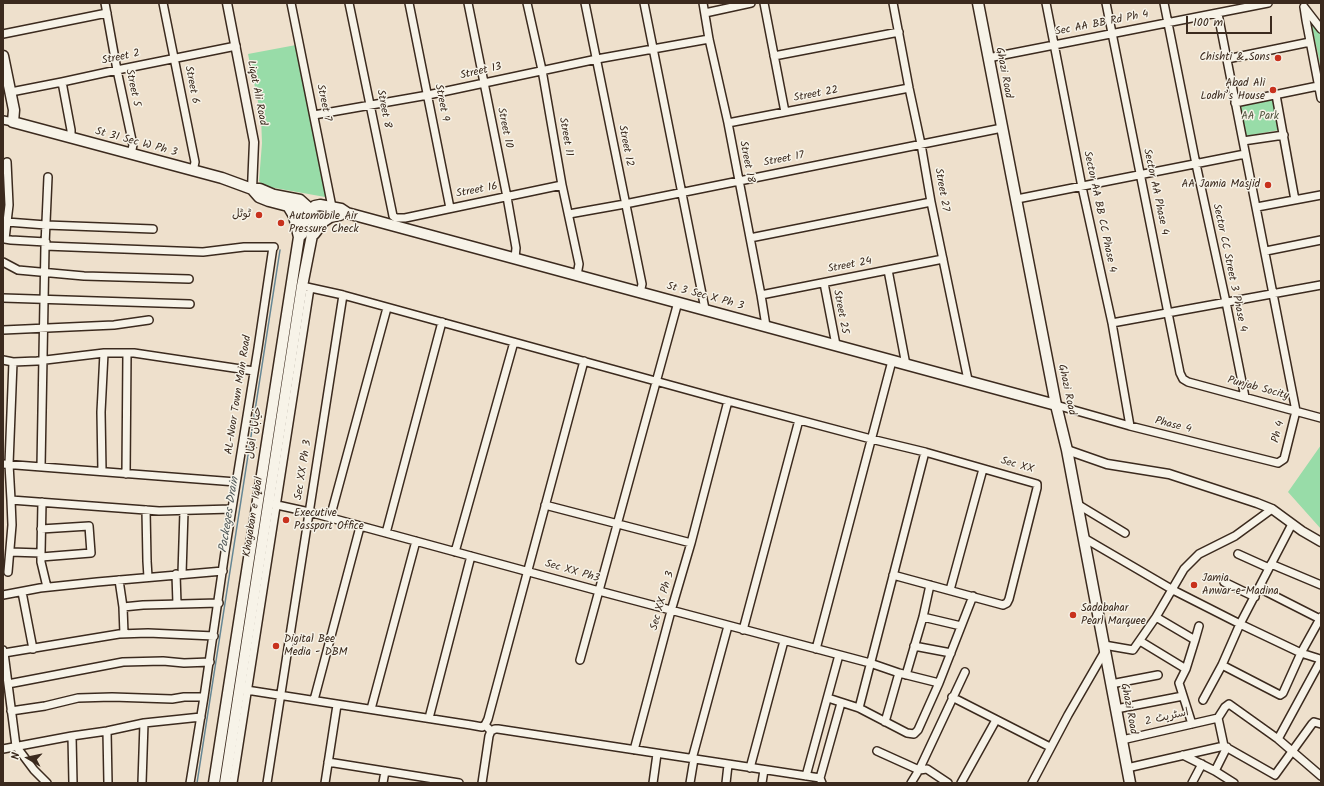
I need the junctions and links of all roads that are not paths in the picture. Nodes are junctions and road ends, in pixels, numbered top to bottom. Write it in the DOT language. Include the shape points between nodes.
graph roads {
  1 [pos="105,3"];
  2 [pos="163,3"];
  3 [pos="227,3"];
  4 [pos="291,3"];
  5 [pos="350,3"];
  6 [pos="409,3"];
  7 [pos="468,3"];
  8 [pos="527,3"];
  9 [pos="585,3"];
  10 [pos="644,3"];
  11 [pos="703,3"];
  12 [pos="751,3"];
  13 [pos="764,3"];
  14 [pos="893,3"];
  15 [pos="978,3"];
  16 [pos="1046,3"];
  17 [pos="1106,3"];
  18 [pos="1164,3"];
  19 [pos="1268,3"];
  20 [pos="1304,5"];
  21 [pos="107,13"];
  22 [pos="705,13"];
  23 [pos="1218,14"];
  24 [pos="1168,23"];
  25 [pos="1321,29"];
  26 [pos="899,32"];
  27 [pos="1112,33"];
  28 [pos="3,34"];
  29 [pos="709,39"];
  30 [pos="1310,42"];
  31 [pos="1054,44"];
  32 [pos="236,46"];
  33 [pos="653,49"];
  34 [pos="3,56"];
  35 [pos="774,56"];
  36 [pos="174,58"];
  37 [pos="988,58"];
  38 [pos="597,59"];
  39 [pos="1227,59"];
  40 [pos="117,70"];
  41 [pos="542,70"];
  42 [pos="62,82"];
  43 [pos="484,83"];
  44 [pos="1318,86"];
  45 [pos="909,88"];
  46 [pos="11,92"];
  47 [pos="428,95"];
  48 [pos="1276,95"];
  49 [pos="1321,98"];
  50 [pos="1235,102"];
  51 [pos="371,106"];
  52 [pos="785,112"];
  53 [pos="314,115"];
  54 [pos="8,121"];
  55 [pos="728,123"];
  56 [pos="1002,128"];
  57 [pos="1284,135"];
  58 [pos="70,138"];
  59 [pos="1243,142"];
  60 [pos="921,144"];
  61 [pos="131,154"];
  62 [pos="1245,154"];
  63 [pos="7,162"];
  64 [pos="1196,164"];
  65 [pos="193,171"];
  66 [pos="1140,175"];
  67 [pos="48,177"];
  68 [pos="738,180"];
  69 [pos="562,185"];
  70 [pos="1082,187"];
  71 [pos="252,189"];
  72 [pos="682,192"];
  73 [pos="1321,195"];
  74 [pos="507,197"];
  75 [pos="1017,199"];
  76 [pos="1296,200"];
  77 [pos="292,202"];
  78 [pos="931,202"];
  79 [pos="625,204"];
  80 [pos="332,207"];
  81 [pos="1257,207"];
  82 [pos="450,208"];
  83 [pos="310,209"];
  84 [pos="344,214"];
  85 [pos="569,214"];
  86 [pos="7,222"];
  87 [pos="396,222"];
  88 [pos="46,225"];
  89 [pos="153,229"];
  90 [pos="299,237"];
  91 [pos="311,238"];
  92 [pos="750,238"];
  93 [pos="1321,240"];
  94 [pos="45,244"];
  95 [pos="1266,251"];
  96 [pos="515,258"];
  97 [pos="943,258"];
  98 [pos="3,262"];
  99 [pos="888,270"];
  100 [pos="45,272"];
  101 [pos="577,275"];
  102 [pos="189,278"];
  103 [pos="824,283"];
  104 [pos="1321,285"];
  105 [pos="306,287"];
  106 [pos="640,292"];
  107 [pos="1274,294"];
  108 [pos="343,295"];
  109 [pos="761,295"];
  110 [pos="3,298"];
  111 [pos="44,299"];
  112 [pos="678,302"];
  113 [pos="1226,302"];
  114 [pos="190,304"];
  115 [pos="387,308"];
  116 [pos="705,309"];
  117 [pos="1169,313"];
  118 [pos="149,320"];
  119 [pos="442,322"];
  120 [pos="1112,323"];
  121 [pos="766,326"];
  122 [pos="43,328"];
  123 [pos="3,330"];
  124 [pos="514,342"];
  125 [pos="836,345"];
  126 [pos="104,353"];
  127 [pos="127,353"];
  128 [pos="3,360"];
  129 [pos="42,360"];
  130 [pos="584,361"];
  131 [pos="892,361"];
  132 [pos="13,362"];
  133 [pos="906,365"];
  134 [pos="254,371"];
  135 [pos="968,380"];
  136 [pos="656,381"];
  137 [pos="1188,382"];
  138 [pos="1245,397"];
  139 [pos="728,401"];
  140 [pos="1056,405"];
  141 [pos="1296,411"];
  142 [pos="1321,418"];
  143 [pos="799,420"];
  144 [pos="1130,426"];
  145 [pos="871,439"];
  146 [pos="1067,450"];
  147 [pos="925,452"];
  148 [pos="1284,460"];
  149 [pos="6,464"];
  150 [pos="41,467"];
  151 [pos="983,468"];
  152 [pos="102,471"];
  153 [pos="126,474"];
  154 [pos="236,482"];
  155 [pos="11,500"];
  156 [pos="42,502"];
  157 [pos="273,504"];
  158 [pos="1077,504"];
  159 [pos="546,505"];
  160 [pos="232,509"];
  161 [pos="1272,509"];
  162 [pos="146,510"];
  163 [pos="184,511"];
  164 [pos="309,512"];
  165 [pos="330,518"];
  166 [pos="617,524"];
  167 [pos="1292,524"];
  168 [pos="360,527"];
  169 [pos="41,529"];
  170 [pos="1125,532"];
  171 [pos="386,533"];
  172 [pos="1084,538"];
  173 [pos="416,541"];
  174 [pos="1321,542"];
  175 [pos="691,543"];
  176 [pos="10,552"];
  177 [pos="455,552"];
  178 [pos="1238,554"];
  179 [pos="41,555"];
  180 [pos="471,556"];
  181 [pos="1270,566"];
  182 [pos="223,571"];
  183 [pos="527,571"];
  184 [pos="8,572"];
  185 [pos="179,574"];
  186 [pos="246,575"];
  187 [pos="893,575"];
  188 [pos="148,577"];
  189 [pos="256,578"];
  190 [pos="119,580"];
  191 [pos="1224,582"];
  192 [pos="930,585"];
  193 [pos="1321,585"];
  194 [pos="47,588"];
  195 [pos="1259,588"];
  196 [pos="950,590"];
  197 [pos="1172,590"];
  198 [pos="599,591"];
  199 [pos="22,592"];
  200 [pos="3,595"];
  201 [pos="973,596"];
  202 [pos="1255,596"];
  203 [pos="219,602"];
  204 [pos="177,604"];
  205 [pos="123,607"];
  206 [pos="671,610"];
  207 [pos="923,617"];
  208 [pos="1156,617"];
  209 [pos="1320,618"];
  210 [pos="1240,624"];
  211 [pos="728,626"];
  212 [pos="961,626"];
  213 [pos="1199,626"];
  214 [pos="743,630"];
  215 [pos="124,634"];
  216 [pos="214,636"];
  217 [pos="1195,640"];
  218 [pos="784,641"];
  219 [pos="1140,642"];
  220 [pos="914,646"];
  221 [pos="1104,648"];
  222 [pos="33,649"];
  223 [pos="816,649"];
  224 [pos="4,652"];
  225 [pos="952,653"];
  226 [pos="1301,653"];
  227 [pos="840,655"];
  228 [pos="1321,659"];
  229 [pos="580,660"];
  230 [pos="210,662"];
  231 [pos="870,663"];
  232 [pos="1222,665"];
  233 [pos="1186,669"];
  234 [pos="965,672"];
  235 [pos="903,674"];
  236 [pos="1158,675"];
  237 [pos="939,683"];
  238 [pos="8,684"];
  239 [pos="1111,684"];
  240 [pos="244,689"];
  241 [pos="281,695"];
  242 [pos="1183,696"];
  243 [pos="204,697"];
  244 [pos="952,697"];
  245 [pos="828,698"];
  246 [pos="314,700"];
  247 [pos="1203,700"];
  248 [pos="841,703"];
  249 [pos="336,704"];
  250 [pos="859,708"];
  251 [pos="371,709"];
  252 [pos="1116,709"];
  253 [pos="11,711"];
  254 [pos="200,717"];
  255 [pos="428,718"];
  256 [pos="1218,718"];
  257 [pos="996,720"];
  258 [pos="885,722"];
  259 [pos="144,724"];
  260 [pos="1192,724"];
  261 [pos="1321,724"];
  262 [pos="485,725"];
  263 [pos="107,731"];
  264 [pos="491,731"];
  265 [pos="72,736"];
  266 [pos="1278,739"];
  267 [pos="1122,740"];
  268 [pos="16,746"];
  269 [pos="1050,747"];
  270 [pos="1226,747"];
  271 [pos="3,749"];
  272 [pos="634,750"];
  273 [pos="877,752"];
  274 [pos="1292,752"];
  275 [pos="657,754"];
  276 [pos="1184,755"];
  277 [pos="693,759"];
  278 [pos="328,762"];
  279 [pos="1202,764"];
  280 [pos="728,765"];
  281 [pos="750,768"];
  282 [pos="1127,768"];
  283 [pos="764,770"];
  284 [pos="919,770"];
  285 [pos="1215,771"];
  286 [pos="385,772"];
  287 [pos="806,776"];
  288 [pos="1321,776"];
  289 [pos="821,781"];
  290 [pos="441,782"];
  291 [pos="47,783"];
  292 [pos="73,783"];
  293 [pos="108,783"];
  294 [pos="142,783"];
  295 [pos="190,783"];
  296 [pos="214,783"];
  297 [pos="225,783"];
  298 [pos="233,783"];
  299 [pos="267,783"];
  300 [pos="325,783"];
  301 [pos="383,783"];
  302 [pos="459,783"];
  303 [pos="482,783"];
  304 [pos="653,783"];
  305 [pos="690,783"];
  306 [pos="726,783"];
  307 [pos="762,783"];
  308 [pos="911,783"];
  309 [pos="948,783"];
  310 [pos="961,783"];
  311 [pos="1032,783"];
  312 [pos="1130,783"];
  313 [pos="1192,783"];
  314 [pos="1234,783"];
  1 -- 21 [label="street, Street 5"];
  2 -- 36 [label="street, Street 6"];
  3 -- 32 [label="street, Liqat Ali Road"];
  4 -- 53 [label="street, Street 7"];
  5 -- 51 [label="street, Street 8"];
  6 -- 47 [label="street, Street 9"];
  7 -- 43 [label="street, Street 10"];
  8 -- 41 [label="street, Street 11"];
  9 -- 38 [label="street, Street 12"];
  10 -- 33 [label="street"];
  11 -- 22 [label="street, Street 18"];
  12 -- 22 [label="street"];
  13 -- 35 [label="street"];
  14 -- 26 [label="street, Street 27"];
  15 -- 37 [label="main road, Ghazi Road"];
  16 -- 31 [label="street, Sector AA BB CC Phase 4"];
  17 -- 27 [label="street, Sector AA Phase 4"];
  18 -- 24 [label="street, Sector CC Street 3 Phase 4"];
  19 -- 23 [label="street, Sec AA BB Rd Ph 4"];
  20 -- 25 [label="street"];
  20 -- 30 [label="street"];
  21 -- 28 [label="street"];
  21 -- 40 [label="street, Street 5"];
  22 -- 29 [label="street, Street 18"];
  23 -- 24 [label="street, Sec AA BB Rd Ph 4"];
  23 -- 39 [label="street"];
  24 -- 27 [label="street, Sec AA BB Rd Ph 4"];
  24 -- 64 [label="street, Sector CC Street 3 Phase 4"];
  26 -- 35 [label="street"];
  26 -- 45 [label="street, Street 27"];
  27 -- 31 [label="street, Sec AA BB Rd Ph 4"];
  27 -- 66 [label="street, Sector AA Phase 4"];
  29 -- 33 [label="street, Street 13"];
  29 -- 55 [label="street, Street 18"];
  30 -- 39 [label="street"];
  30 -- 44 [label="street"];
  31 -- 37 [label="street, Sec AA BB Rd Ph 4"];
  31 -- 70 [label="street, Sector AA BB CC Phase 4"];
  32 -- 36 [label="street, Street 2"];
  32 -- 71 [label="street, Liqat Ali Road" via="254,142"];
  33 -- 38 [label="street, Street 13"];
  33 -- 72 [label="street"];
  34 -- 46 [label="main road"];
  35 -- 52 [label="street"];
  36 -- 40 [label="street, Street 2"];
  36 -- 65 [label="street, Street 6" via="195,162"];
  37 -- 56 [label="main road, Ghazi Road"];
  38 -- 41 [label="street, Street 13"];
  38 -- 79 [label="street, Street 12"];
  39 -- 50 [label="street"];
  40 -- 42 [label="street, Street 2"];
  40 -- 61 [label="street, Street 5" via="133,145"];
  41 -- 43 [label="street, Street 13"];
  41 -- 69 [label="street, Street 11"];
  42 -- 46 [label="street, Street 2"];
  42 -- 58 [label="street" via="71,130"];
  43 -- 47 [label="street, Street 13"];
  43 -- 74 [label="street, Street 10"];
  44 -- 48 [label="street"];
  44 -- 49 [label="street"];
  45 -- 52 [label="street, Street 22"];
  45 -- 60 [label="street, Street 27"];
  46 -- 54 [label="main road" via="14,110"];
  47 -- 51 [label="street, Street 13"];
  47 -- 82 [label="street, Street 9"];
  48 -- 50 [label="street"];
  48 -- 57 [label="street"];
  50 -- 59 [label="street"];
  51 -- 53 [label="street, Street 13"];
  51 -- 87 [label="street, Street 8"];
  52 -- 55 [label="street, Street 22"];
  53 -- 80 [label="street, Street 7"];
  54 -- 58 [label="main road, St 31 Sec W Ph 3"];
  55 -- 68 [label="street, Street 18"];
  56 -- 60 [label="street, Street 17"];
  56 -- 75 [label="main road, Ghazi Road"];
  57 -- 59 [label="street"];
  57 -- 76 [label="street"];
  58 -- 61 [label="main road, St 31 Sec W Ph 3"];
  59 -- 62 [label="street"];
  60 -- 68 [label="street, Street 17"];
  60 -- 78 [label="street, Street 27"];
  61 -- 65 [label="main road, St 31 Sec W Ph 3"];
  62 -- 64 [label="street"];
  62 -- 81 [label="street"];
  63 -- 86 [label="street"];
  64 -- 66 [label="street"];
  64 -- 113 [label="street, Sector CC Street 3 Phase 4"];
  65 -- 71 [label="main road, St 31 Sec W Ph 3"];
  66 -- 70 [label="street"];
  66 -- 117 [label="street, Sector AA Phase 4"];
  67 -- 88 [label="street"];
  68 -- 72 [label="street, Street 17"];
  68 -- 92 [label="street, Street 18"];
  69 -- 74 [label="street, Street 16"];
  69 -- 85 [label="street, Street 11"];
  70 -- 75 [label="street"];
  70 -- 120 [label="street, Sector AA BB CC Phase 4"];
  71 -- 77 [label="main road, St 31 Sec W Ph 3" via="260,189"];
  72 -- 79 [label="street, Street 17"];
  72 -- 116 [label="street"];
  73 -- 76 [label="street"];
  74 -- 82 [label="street, Street 16"];
  74 -- 96 [label="street, Street 10" via="516,248"];
  75 -- 140 [label="main road, Ghazi Road"];
  76 -- 81 [label="street"];
  77 -- 80 [label="main road" via="301,197 320,200"];
  77 -- 83 [label="main road, St 31 Sec W Ph 3" via="293,205"];
  77 -- 90 [label="main road"];
  78 -- 92 [label="street"];
  78 -- 97 [label="street, Street 27"];
  79 -- 85 [label="street, Street 17"];
  79 -- 106 [label="street, Street 12" via="642,284"];
  80 -- 83 [label="main road, St 3 Sec X Ph 3" via="317,205"];
  80 -- 84 [label="main road, St 3 Sec X Ph 3" via="341,209"];
  81 -- 95 [label="street"];
  82 -- 87 [label="street, Street 16"];
  83 -- 84 [label="main road, St 3 Sec X Ph 3"];
  83 -- 90 [label="main road, خیابان اقبال" via="305,215 302,234"];
  83 -- 91 [label="main road, Khayaban e Iqbal" via="315,218"];
  84 -- 87 [label="main road, St 3 Sec X Ph 3"];
  84 -- 91 [label="main road" via="324,220"];
  85 -- 101 [label="street, Street 11" via="579,264"];
  86 -- 88 [label="street"];
  86 -- 94 [label="street" via="5,238"];
  87 -- 96 [label="main road, St 3 Sec X Ph 3"];
  88 -- 89 [label="street"];
  88 -- 94 [label="street"];
  90 -- 186 [label="main road, خیابان اقبال"];
  91 -- 105 [label="main road, Khayaban e Iqbal"];
  92 -- 109 [label="street, Street 18"];
  93 -- 95 [label="street"];
  94 -- 100 [label="street"];
  94 -- 134 [label="street, AL-Noor Town Main Road" via="203,252 244,247 274,247"];
  95 -- 107 [label="street"];
  96 -- 101 [label="main road, St 3 Sec X Ph 3"];
  97 -- 99 [label="street, Street 24"];
  97 -- 135 [label="street, Street 27"];
  98 -- 100 [label="street" via="18,270"];
  99 -- 103 [label="street, Street 24"];
  99 -- 133 [label="street"];
  100 -- 102 [label="street" via="84,276"];
  100 -- 111 [label="street"];
  101 -- 106 [label="main road, St 3 Sec X Ph 3"];
  103 -- 109 [label="street, Street 24"];
  103 -- 125 [label="street, Street 25"];
  104 -- 107 [label="street"];
  105 -- 108 [label="street"];
  105 -- 157 [label="main road, Khayaban e Iqbal"];
  106 -- 112 [label="main road, St 3 Sec X Ph 3"];
  107 -- 113 [label="street"];
  107 -- 141 [label="street"];
  108 -- 115 [label="street"];
  108 -- 164 [label="street, Sec XX Ph 3"];
  109 -- 121 [label="street, Street 18"];
  110 -- 111 [label="street"];
  111 -- 114 [label="street"];
  111 -- 122 [label="street"];
  112 -- 116 [label="main road, St 3 Sec X Ph 3"];
  112 -- 136 [label="street"];
  113 -- 117 [label="street"];
  113 -- 138 [label="street, Sector CC Street 3 Phase 4"];
  115 -- 119 [label="street"];
  115 -- 165 [label="street"];
  116 -- 121 [label="main road, St 3 Sec X Ph 3"];
  117 -- 120 [label="street"];
  117 -- 137 [label="street, Sector AA Phase 4" via="1180,373"];
  118 -- 122 [label="street" via="114,325"];
  119 -- 124 [label="street"];
  119 -- 171 [label="street"];
  120 -- 144 [label="street, Sector AA BB CC Phase 4"];
  121 -- 125 [label="main road, St 3 Sec X Ph 3"];
  122 -- 123 [label="street"];
  122 -- 129 [label="street"];
  124 -- 130 [label="street"];
  124 -- 177 [label="street"];
  125 -- 131 [label="main road, St 3 Sec X Ph 3"];
  126 -- 127 [label="street"];
  126 -- 129 [label="street"];
  126 -- 152 [label="street"];
  127 -- 134 [label="street"];
  127 -- 153 [label="street"];
  128 -- 132 [label="street"];
  129 -- 132 [label="street"];
  129 -- 150 [label="street"];
  130 -- 136 [label="street"];
  130 -- 159 [label="street"];
  131 -- 133 [label="main road, St 3 Sec X Ph 3"];
  131 -- 145 [label="street"];
  132 -- 149 [label="street"];
  133 -- 135 [label="main road, St 3 Sec X Ph 3"];
  134 -- 154 [label="street, AL-Noor Town Main Road"];
  135 -- 140 [label="main road, St 3 Sec X Ph 3"];
  136 -- 139 [label="street"];
  136 -- 166 [label="street"];
  137 -- 138 [label="street, Punjab Socity"];
  138 -- 141 [label="street, Punjab Socity"];
  139 -- 143 [label="street"];
  139 -- 175 [label="street, Sec XX Ph 3"];
  140 -- 144 [label="street, Phase 4"];
  140 -- 146 [label="main road, Ghazi Road"];
  141 -- 142 [label="street, Punjab Socity"];
  141 -- 148 [label="street, Ph 4"];
  143 -- 145 [label="street"];
  143 -- 214 [label="street"];
  144 -- 148 [label="street, Phase 4" via="1278,463"];
  145 -- 147 [label="street"];
  145 -- 223 [label="street"];
  146 -- 158 [label="main road, Ghazi Road"];
  146 -- 161 [label="street" via="1107,464 1169,474"];
  147 -- 151 [label="street"];
  147 -- 187 [label="street"];
  149 -- 150 [label="street"];
  149 -- 155 [label="street"];
  150 -- 152 [label="street"];
  151 -- 196 [label="street, Sec XX"];
  151 -- 201 [label="street, Sec XX" via="1033,482 1037,484 1037,488 1007,603 1003,605"];
  152 -- 153 [label="street"];
  153 -- 154 [label="street"];
  154 -- 160 [label="street, AL-Noor Town Main Road"];
  155 -- 156 [label="street"];
  155 -- 176 [label="street"];
  156 -- 162 [label="street"];
  156 -- 169 [label="street"];
  157 -- 164 [label="street, Sec XX Ph3"];
  157 -- 189 [label="main road, Khayaban e Iqbal"];
  157 -- 240 [label="street"];
  158 -- 170 [label="street"];
  158 -- 172 [label="main road, Ghazi Road"];
  159 -- 166 [label="street"];
  159 -- 183 [label="street"];
  160 -- 163 [label="street"];
  160 -- 182 [label="street, AL-Noor Town Main Road"];
  161 -- 167 [label="street"];
  161 -- 197 [label="street" via="1235,536 1199,554 1184,569"];
  162 -- 163 [label="street"];
  162 -- 188 [label="street"];
  163 -- 185 [label="street"];
  164 -- 165 [label="street, Sec XX Ph3"];
  164 -- 241 [label="street, Sec XX Ph 3"];
  165 -- 168 [label="street, Sec XX Ph3"];
  166 -- 175 [label="street"];
  166 -- 198 [label="street"];
  167 -- 174 [label="street"];
  167 -- 181 [label="street"];
  168 -- 171 [label="street, Sec XX Ph3"];
  168 -- 246 [label="street"];
  169 -- 179 [label="street"];
  169 -- 179 [label="street" via="89,526 91,553"];
  171 -- 173 [label="street, Sec XX Ph3"];
  172 -- 197 [label="street"];
  172 -- 221 [label="main road, Ghazi Road"];
  173 -- 177 [label="street, Sec XX Ph3"];
  173 -- 251 [label="street"];
  175 -- 206 [label="street, Sec XX Ph 3"];
  176 -- 179 [label="street"];
  176 -- 184 [label="street"];
  177 -- 180 [label="street, Sec XX Ph3"];
  178 -- 181 [label="street"];
  179 -- 194 [label="street"];
  180 -- 183 [label="street, Sec XX Ph3"];
  180 -- 255 [label="street"];
  181 -- 193 [label="street"];
  181 -- 195 [label="street"];
  182 -- 185 [label="street"];
  182 -- 203 [label="street, AL-Noor Town Main Road"];
  183 -- 198 [label="street, Sec XX Ph3"];
  183 -- 262 [label="street"];
  185 -- 188 [label="street"];
  185 -- 204 [label="street"];
  186 -- 189 [label="main road"];
  186 -- 296 [label="main road, خیابان اقبال"];
  187 -- 192 [label="street"];
  187 -- 231 [label="street"];
  188 -- 190 [label="street"];
  189 -- 240 [label="main road, Khayaban e Iqbal"];
  190 -- 194 [label="street"];
  190 -- 205 [label="street"];
  191 -- 202 [label="street"];
  192 -- 196 [label="street"];
  192 -- 207 [label="street"];
  194 -- 199 [label="street"];
  195 -- 202 [label="street"];
  195 -- 209 [label="street"];
  196 -- 201 [label="street, Sec XX"];
  197 -- 208 [label="street"];
  197 -- 210 [label="street"];
  198 -- 206 [label="street, Sec XX Ph3"];
  198 -- 229 [label="street"];
  199 -- 200 [label="street"];
  199 -- 222 [label="street"];
  201 -- 212 [label="street"];
  202 -- 210 [label="street"];
  203 -- 204 [label="street"];
  203 -- 216 [label="street, AL-Noor Town Main Road"];
  204 -- 205 [label="street"];
  205 -- 215 [label="street"];
  206 -- 211 [label="street, Sec XX Ph3"];
  206 -- 272 [label="street, Sec XX Ph 3"];
  207 -- 212 [label="street"];
  207 -- 220 [label="street"];
  208 -- 217 [label="street"];
  208 -- 219 [label="street"];
  209 -- 226 [label="street"];
  210 -- 226 [label="street"];
  210 -- 232 [label="street"];
  211 -- 214 [label="street, Sec XX Ph3"];
  211 -- 277 [label="street"];
  212 -- 225 [label="street"];
  213 -- 217 [label="street"];
  214 -- 218 [label="street, Sec XX Ph3"];
  215 -- 216 [label="street"];
  215 -- 222 [label="street"];
  216 -- 230 [label="street, AL-Noor Town Main Road"];
  217 -- 233 [label="street"];
  218 -- 223 [label="street, Sec XX Ph3"];
  218 -- 281 [label="street"];
  219 -- 221 [label="street" via="1133,650"];
  219 -- 233 [label="street"];
  220 -- 225 [label="street"];
  220 -- 235 [label="street"];
  221 -- 239 [label="main road, Ghazi Road"];
  221 -- 269 [label="street"];
  222 -- 224 [label="street"];
  223 -- 227 [label="street, Sec XX Ph3"];
  224 -- 238 [label="street"];
  225 -- 237 [label="street"];
  226 -- 228 [label="street"];
  226 -- 232 [label="street" via="1280,696"];
  227 -- 231 [label="street, Sec XX Ph3"];
  227 -- 245 [label="street"];
  228 -- 266 [label="street"];
  230 -- 238 [label="street" via="123,662"];
  230 -- 243 [label="street, AL-Noor Town Main Road"];
  231 -- 235 [label="street, Sec XX Ph3"];
  231 -- 250 [label="street"];
  232 -- 247 [label="street"];
  233 -- 242 [label="street" via="1179,683"];
  234 -- 244 [label="street"];
  235 -- 237 [label="street, Sec XX Ph3"];
  235 -- 258 [label="street"];
  236 -- 239 [label="street"];
  237 -- 258 [label="street" via="914,734"];
  238 -- 253 [label="street"];
  239 -- 252 [label="main road, Ghazi Road"];
  240 -- 241 [label="street"];
  240 -- 297 [label="main road, Khayaban e Iqbal"];
  240 -- 298 [label="street"];
  241 -- 246 [label="street"];
  241 -- 299 [label="street, Sec XX Ph 3"];
  242 -- 252 [label="street"];
  242 -- 260 [label="street"];
  243 -- 253 [label="street" via="78,698"];
  243 -- 254 [label="street, AL-Noor Town Main Road"];
  244 -- 257 [label="street"];
  244 -- 284 [label="street"];
  245 -- 248 [label="street"];
  245 -- 287 [label="street"];
  246 -- 249 [label="street"];
  248 -- 250 [label="street"];
  248 -- 289 [label="street"];
  249 -- 251 [label="street"];
  249 -- 278 [label="street"];
  250 -- 258 [label="street"];
  251 -- 255 [label="street"];
  252 -- 267 [label="main road, Ghazi Road"];
  253 -- 268 [label="street"];
  254 -- 259 [label="street"];
  254 -- 295 [label="street, AL-Noor Town Main Road"];
  255 -- 262 [label="street" via="482,727"];
  256 -- 260 [label="street, اسٹریٹ 2"];
  256 -- 266 [label="street" via="1229,704"];
  256 -- 270 [label="street"];
  257 -- 269 [label="street"];
  257 -- 310 [label="street"];
  259 -- 263 [label="street"];
  259 -- 294 [label="street"];
  260 -- 267 [label="street, اسٹریٹ 2"];
  261 -- 274 [label="street" via="1314,722"];
  262 -- 264 [label="street"];
  263 -- 265 [label="street"];
  263 -- 293 [label="street"];
  264 -- 272 [label="street" via="495,729"];
  264 -- 303 [label="street"];
  265 -- 268 [label="street"];
  265 -- 292 [label="street"];
  266 -- 274 [label="street"];
  267 -- 282 [label="main road, Ghazi Road"];
  268 -- 271 [label="street"];
  268 -- 291 [label="street"];
  269 -- 311 [label="street"];
  270 -- 274 [label="street" via="1275,775"];
  270 -- 276 [label="street"];
  270 -- 285 [label="street"];
  272 -- 275 [label="street"];
  273 -- 284 [label="street"];
  274 -- 288 [label="street"];
  275 -- 277 [label="street"];
  275 -- 304 [label="street"];
  276 -- 279 [label="street"];
  276 -- 282 [label="street"];
  277 -- 280 [label="street"];
  277 -- 305 [label="street"];
  278 -- 286 [label="street"];
  278 -- 300 [label="street"];
  279 -- 285 [label="street"];
  279 -- 313 [label="street"];
  280 -- 281 [label="street"];
  280 -- 306 [label="street"];
  281 -- 283 [label="street"];
  282 -- 312 [label="main road, Ghazi Road"];
  283 -- 287 [label="street"];
  283 -- 307 [label="street"];
  284 -- 308 [label="street"];
  284 -- 309 [label="street" via="927,769"];
  285 -- 314 [label="street"];
  286 -- 290 [label="street"];
  286 -- 301 [label="street"];
  287 -- 289 [label="street"];
  290 -- 302 [label="street"];
}
